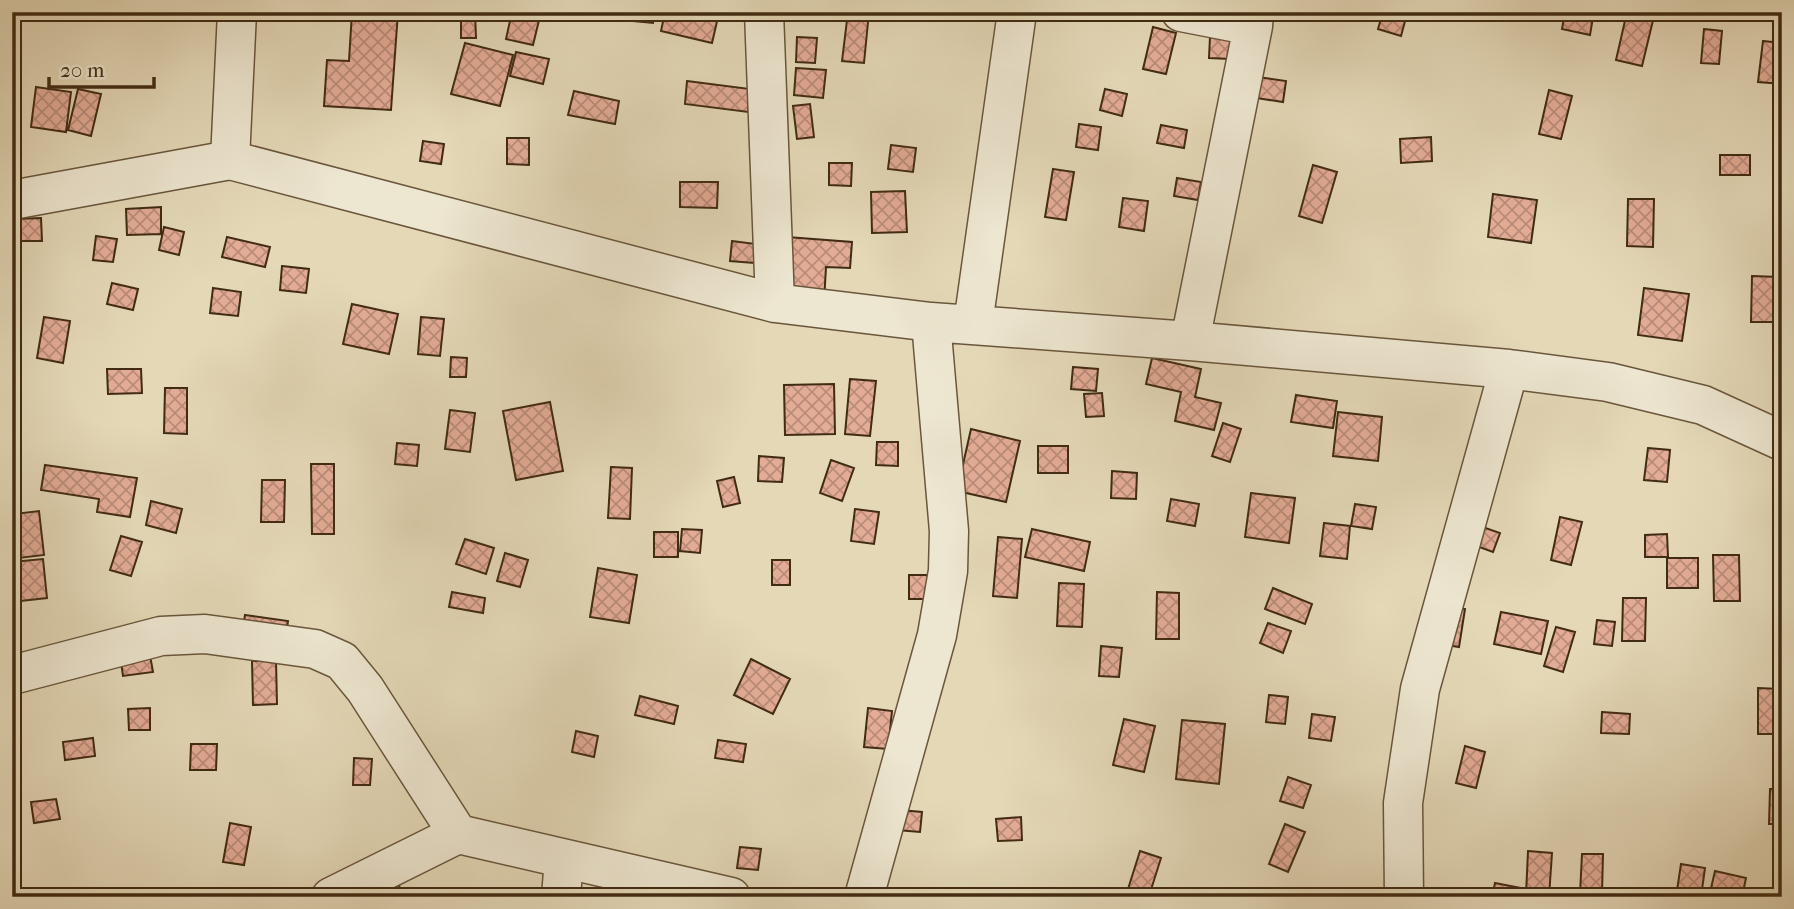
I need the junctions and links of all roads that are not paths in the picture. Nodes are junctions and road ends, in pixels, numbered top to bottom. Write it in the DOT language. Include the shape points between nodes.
graph roads {
  1 [pos="236,12"];
  2 [pos="764,12"];
  3 [pos="1017,12"];
  4 [pos="1181,12"];
  5 [pos="1253,19"];
  6 [pos="230,160"];
  7 [pos="12,200"];
  8 [pos="775,303"];
  9 [pos="932,322"];
  10 [pos="973,324"];
  11 [pos="1190,341"];
  12 [pos="1509,369"];
  13 [pos="1782,441"];
  14 [pos="12,675"];
  15 [pos="457,834"];
  16 [pos="564,859"];
  17 [pos="331,897"];
  18 [pos="561,897"];
  19 [pos="731,897"];
  20 [pos="864,897"];
  21 [pos="1404,897"];
  1 -- 6 [label="street"];
  2 -- 8 [label="street"];
  3 -- 10 [label="street"];
  4 -- 5 [label="street"];
  5 -- 11 [label="street"];
  6 -- 7 [label="street"];
  6 -- 8 [label="street"];
  8 -- 9 [label="street"];
  9 -- 10 [label="street"];
  9 -- 20 [label="street" via="949,531 948,571 937,635"];
  10 -- 11 [label="street"];
  11 -- 12 [label="street"];
  12 -- 13 [label="street" via="1608,382 1703,405"];
  12 -- 21 [label="street" via="1420,689 1403,803"];
  14 -- 15 [label="street" via="161,636 205,634 315,649 342,661 365,689"];
  15 -- 16 [label="street"];
  15 -- 17 [label="street"];
  16 -- 18 [label="street"];
  16 -- 19 [label="street"];
}
